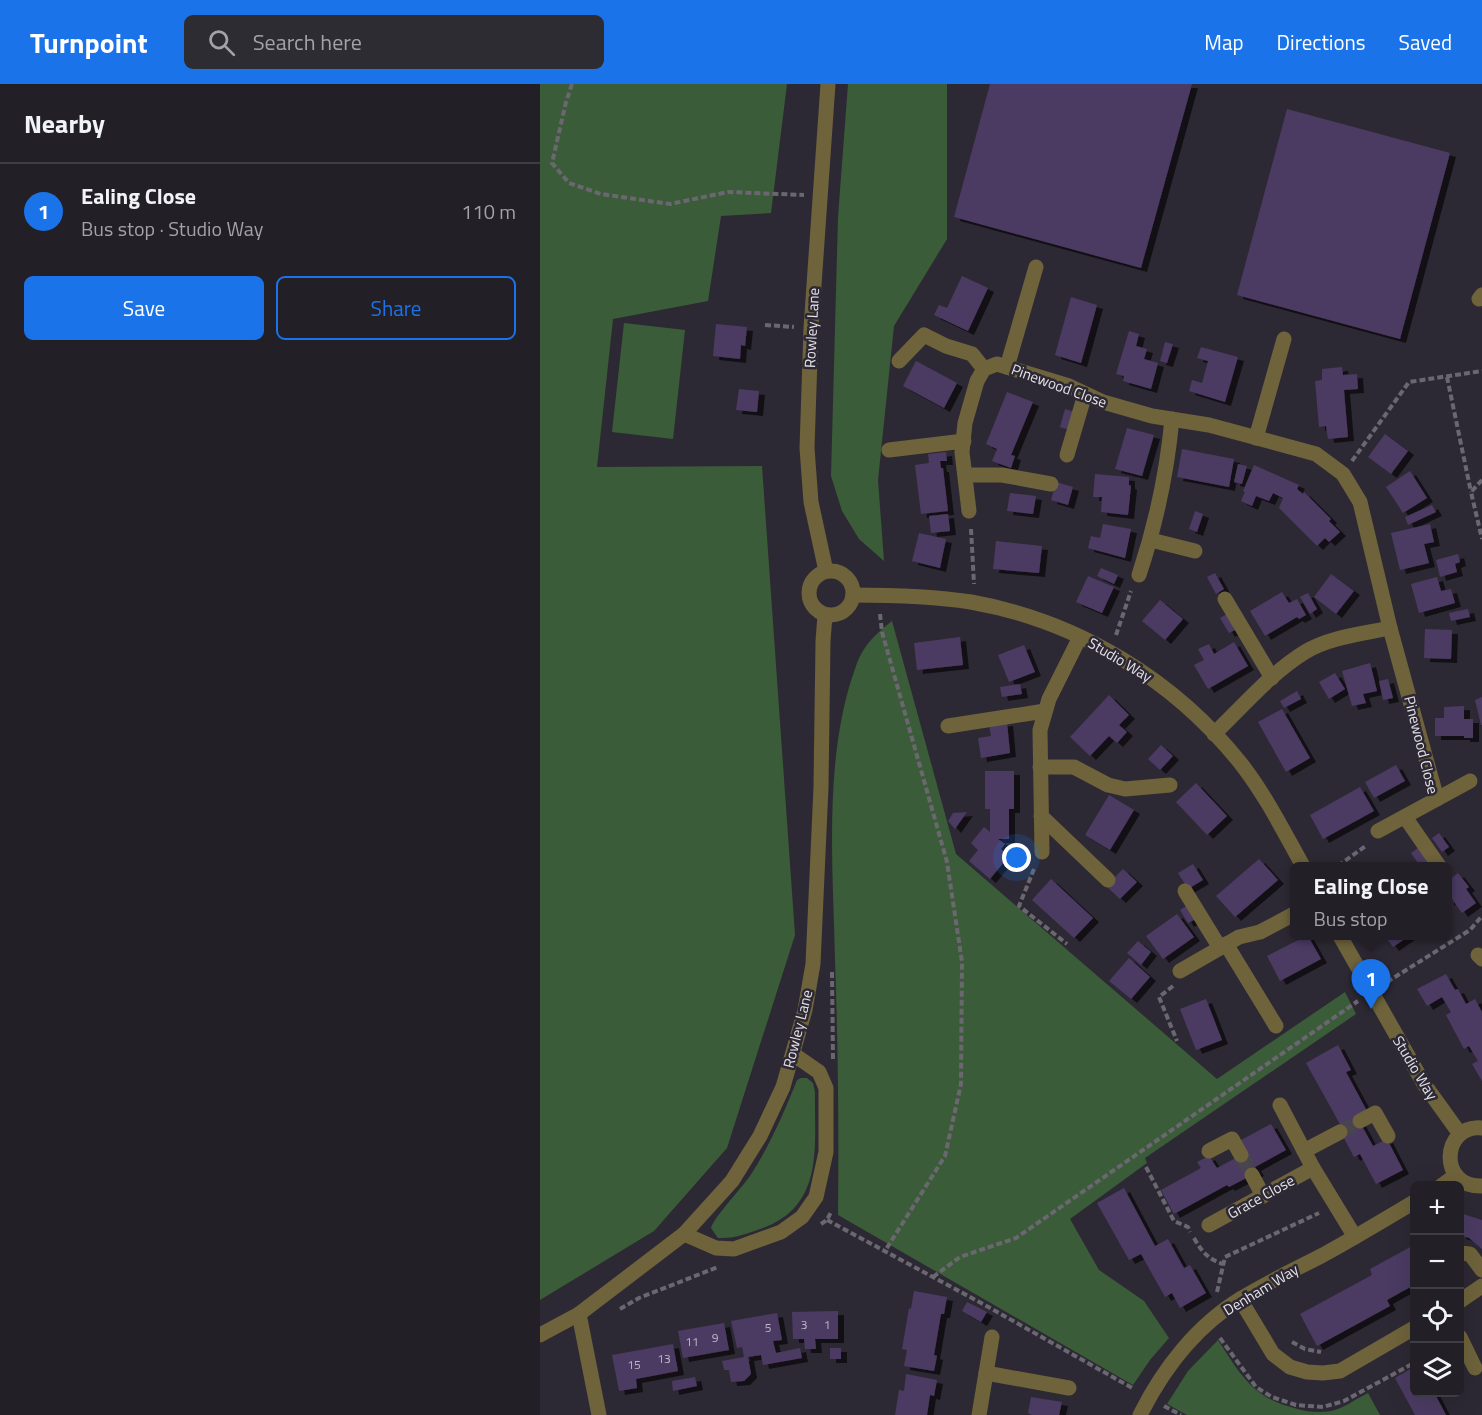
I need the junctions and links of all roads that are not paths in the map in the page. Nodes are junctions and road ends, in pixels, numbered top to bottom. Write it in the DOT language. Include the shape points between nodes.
graph roads {
  1 [pos="828,84"];
  2 [pos="1036,267"];
  3 [pos="1284,339"];
  4 [pos="899,361"];
  5 [pos="1007,367"];
  6 [pos="984,369"];
  7 [pos="1084,394"];
  8 [pos="1172,419"];
  9 [pos="1256,438"];
  10 [pos="964,441"];
  11 [pos="889,450"];
  12 [pos="1067,455"];
  13 [pos="964,475"];
  14 [pos="1051,484"];
  15 [pos="969,511"];
  16 [pos="1151,540"];
  17 [pos="1195,551"];
  18 [pos="826,571"];
  19 [pos="1139,575"];
  20 [pos="853,595"];
  21 [pos="1225,599"];
  22 [pos="825,615"];
  23 [pos="1390,628"];
  24 [pos="1080,637"];
  25 [pos="1272,678"];
  26 [pos="1045,711"];
  27 [pos="948,726"];
  28 [pos="1214,734"];
  29 [pos="1040,766"];
  30 [pos="1470,781"];
  31 [pos="1170,785"];
  32 [pos="1437,799"];
  33 [pos="1041,816"];
  34 [pos="1405,817"];
  35 [pos="1378,831"];
  36 [pos="1042,852"];
  37 [pos="1300,862"];
  38 [pos="1436,862"];
  39 [pos="1108,880"];
  40 [pos="1185,891"];
  41 [pos="1290,916"];
  42 [pos="1342,940"];
  43 [pos="1223,946"];
  44 [pos="1180,971"];
  45 [pos="1276,1026"];
  46 [pos="793,1054"];
  47 [pos="1280,1105"];
  48 [pos="1360,1121"];
  49 [pos="1482,1128"];
  50 [pos="1340,1132"];
  51 [pos="1460,1134"];
  52 [pos="1388,1136"];
  53 [pos="1209,1151"];
  54 [pos="1304,1151"];
  55 [pos="1241,1155"];
  56 [pos="1313,1168"];
  57 [pos="1252,1175"];
  58 [pos="1456,1175"];
  59 [pos="1447,1181"];
  60 [pos="1482,1186"];
  61 [pos="1263,1196"];
  62 [pos="1410,1204"];
  63 [pos="1209,1225"];
  64 [pos="684,1234"];
  65 [pos="1355,1237"];
  66 [pos="1464,1253"];
  67 [pos="1482,1270"];
  68 [pos="1482,1286"];
  69 [pos="1464,1298"];
  70 [pos="1240,1299"];
  71 [pos="579,1314"];
  72 [pos="1410,1330"];
  73 [pos="540,1335"];
  74 [pos="992,1337"];
  75 [pos="1463,1343"];
  76 [pos="1475,1368"];
  77 [pos="986,1373"];
  78 [pos="1069,1388"];
  79 [pos="599,1415"];
  80 [pos="979,1415"];
  81 [pos="1140,1415"];
  1 -- 18 [label="street, Rowley Lane" via="807,448 811,502"];
  2 -- 5 [label="street"];
  3 -- 9 [label="street"];
  4 -- 6 [label="street" via="924,335 972,354"];
  5 -- 6 [label="street, Pinewood Close" via="997,364"];
  5 -- 7 [label="street, Pinewood Close"];
  6 -- 10 [label="street" via="965,423"];
  7 -- 8 [label="street, Pinewood Close"];
  7 -- 12 [label="street"];
  8 -- 9 [label="street, Pinewood Close"];
  8 -- 16 [label="street"];
  9 -- 23 [label="street, Pinewood Close" via="1316,454 1353,486"];
  10 -- 11 [label="street"];
  10 -- 13 [label="street"];
  13 -- 14 [label="street" via="1002,475"];
  13 -- 15 [label="street"];
  16 -- 17 [label="street"];
  16 -- 19 [label="street"];
  18 -- 20 [label="street" via="845,576"];
  18 -- 22 [label="street" via="813,579 808,593 813,607"];
  20 -- 22 [label="street" via="844,611"];
  20 -- 24 [label="street, Studio Way" via="970,602 1045,622"];
  21 -- 25 [label="street"];
  22 -- 46 [label="street, Rowley Lane" via="813,964"];
  23 -- 25 [label="street" via="1336,639 1306,652"];
  23 -- 32 [label="street, Pinewood Close"];
  24 -- 26 [label="street"];
  24 -- 28 [label="street, Studio Way" via="1173,695"];
  25 -- 28 [label="street"];
  26 -- 27 [label="street"];
  26 -- 29 [label="street" via="1040,730"];
  28 -- 37 [label="street, Studio Way" via="1269,805"];
  29 -- 31 [label="street" via="1074,767 1108,785 1125,789"];
  29 -- 33 [label="street"];
  30 -- 32 [label="street"];
  32 -- 34 [label="street, Pinewood Close"];
  33 -- 36 [label="street"];
  33 -- 39 [label="street"];
  34 -- 35 [label="street, Pinewood Close"];
  34 -- 38 [label="street"];
  40 -- 43 [label="street"];
  41 -- 43 [label="street"];
  42 -- 51 [label="street, Studio Way" via="1424,1084"];
  43 -- 44 [label="street"];
  43 -- 45 [label="street"];
  46 -- 64 [label="street, Rowley Lane" via="783,1087 760,1136 732,1180"];
  46 -- 64 [label="street" via="819,1072 826,1088 826,1152 816,1197 802,1217 781,1232 734,1249 716,1248"];
  47 -- 54 [label="street"];
  48 -- 52 [label="street" via="1375,1113"];
  49 -- 51 [label="street"];
  50 -- 54 [label="street"];
  51 -- 58 [label="street" via="1450,1149 1451,1167"];
  53 -- 55 [label="street" via="1232,1139"];
  54 -- 56 [label="street"];
  56 -- 61 [label="street, Grace Close"];
  56 -- 65 [label="street"];
  57 -- 61 [label="street"];
  58 -- 59 [label="street"];
  58 -- 60 [label="street" via="1470,1185"];
  61 -- 63 [label="street, Grace Close"];
  62 -- 65 [label="street, Denham Way"];
  64 -- 71 [label="street, Rowley Lane"];
  65 -- 70 [label="street, Denham Way"];
  66 -- 67 [label="street" via="1470,1254"];
  68 -- 69 [label="street"];
  70 -- 72 [label="street" via="1273,1354 1307,1372 1340,1371"];
  70 -- 81 [label="street, Denham Way" via="1193,1338 1169,1366"];
  71 -- 73 [label="street, Rowley Lane"];
  71 -- 79 [label="street"];
  74 -- 77 [label="street"];
  75 -- 76 [label="street"];
  77 -- 78 [label="street"];
  77 -- 80 [label="street"];
}
